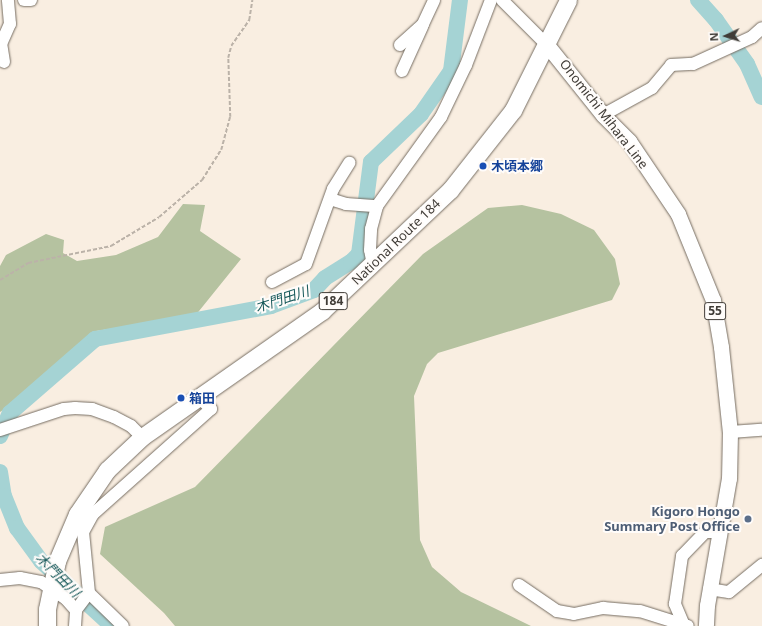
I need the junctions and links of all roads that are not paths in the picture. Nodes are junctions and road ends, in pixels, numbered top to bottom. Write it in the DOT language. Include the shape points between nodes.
graph roads {
  1 [pos="8,0"];
  2 [pos="24,0"];
  3 [pos="30,0"];
  4 [pos="434,0"];
  5 [pos="491,0"];
  6 [pos="502,0"];
  7 [pos="568,0"];
  8 [pos="423,24"];
  9 [pos="762,28"];
  10 [pos="400,45"];
  11 [pos="547,45"];
  12 [pos="4,62"];
  13 [pos="402,71"];
  14 [pos="603,115"];
  15 [pos="349,163"];
  16 [pos="330,199"];
  17 [pos="377,206"];
  18 [pos="373,265"];
  19 [pos="272,282"];
  20 [pos="199,397"];
  21 [pos="0,430"];
  22 [pos="762,430"];
  23 [pos="730,432"];
  24 [pos="142,437"];
  25 [pos="720,532"];
  26 [pos="762,565"];
  27 [pos="0,580"];
  28 [pos="518,585"];
  29 [pos="51,587"];
  30 [pos="709,589"];
  31 [pos="89,593"];
  32 [pos="76,610"];
  33 [pos="685,624"];
  34 [pos="47,626"];
  35 [pos="75,626"];
  36 [pos="123,626"];
  37 [pos="706,626"];
  1 -- 12 [label="street" via="10,24 1,44"];
  2 -- 3 [label="street"];
  4 -- 8 [label="street"];
  5 -- 17 [label="street" via="466,66 441,117"];
  6 -- 11 [label="street"];
  7 -- 11 [label="highway, National Route 184 / 184"];
  8 -- 10 [label="street"];
  8 -- 13 [label="street"];
  9 -- 14 [label="street" via="752,37 693,64 671,65 652,88"];
  11 -- 14 [label="main road, Onomichi Mihara Line / 55"];
  11 -- 18 [label="highway, National Route 184 / 184" via="513,110 450,190"];
  14 -- 23 [label="main road, Onomichi Mihara Line / 55" via="629,141 678,214 713,300"];
  15 -- 16 [label="street" via="333,189"];
  16 -- 17 [label="street" via="346,204"];
  16 -- 19 [label="street" via="306,264"];
  17 -- 18 [label="street" via="371,229 370,250"];
  18 -- 20 [label="highway, National Route 184 / 184" via="322,312"];
  20 -- 24 [label="highway, National Route 184 / 184"];
  20 -- 31 [label="street" via="211,409 93,514 83,532"];
  21 -- 24 [label="street" via="64,409 92,409 131,426"];
  22 -- 23 [label="street"];
  23 -- 25 [label="main road, Onomichi Mihara Line / 55" via="729,478"];
  24 -- 29 [label="highway, National Route 184 / 184" via="107,470 77,514 58,561"];
  25 -- 30 [label="main road, Onomichi Mihara Line / 55"];
  25 -- 33 [label="street" via="705,532 682,556 675,604"];
  26 -- 30 [label="street" via="729,592"];
  27 -- 29 [label="street" via="20,578 41,582"];
  28 -- 33 [label="street" via="557,611 574,614 603,608 640,611"];
  29 -- 32 [label="street"];
  29 -- 34 [label="highway, National Route 184 / 184"];
  30 -- 37 [label="main road, Onomichi Mihara Line / 55"];
  31 -- 32 [label="street"];
  31 -- 36 [label="street"];
  32 -- 35 [label="street"];
}
